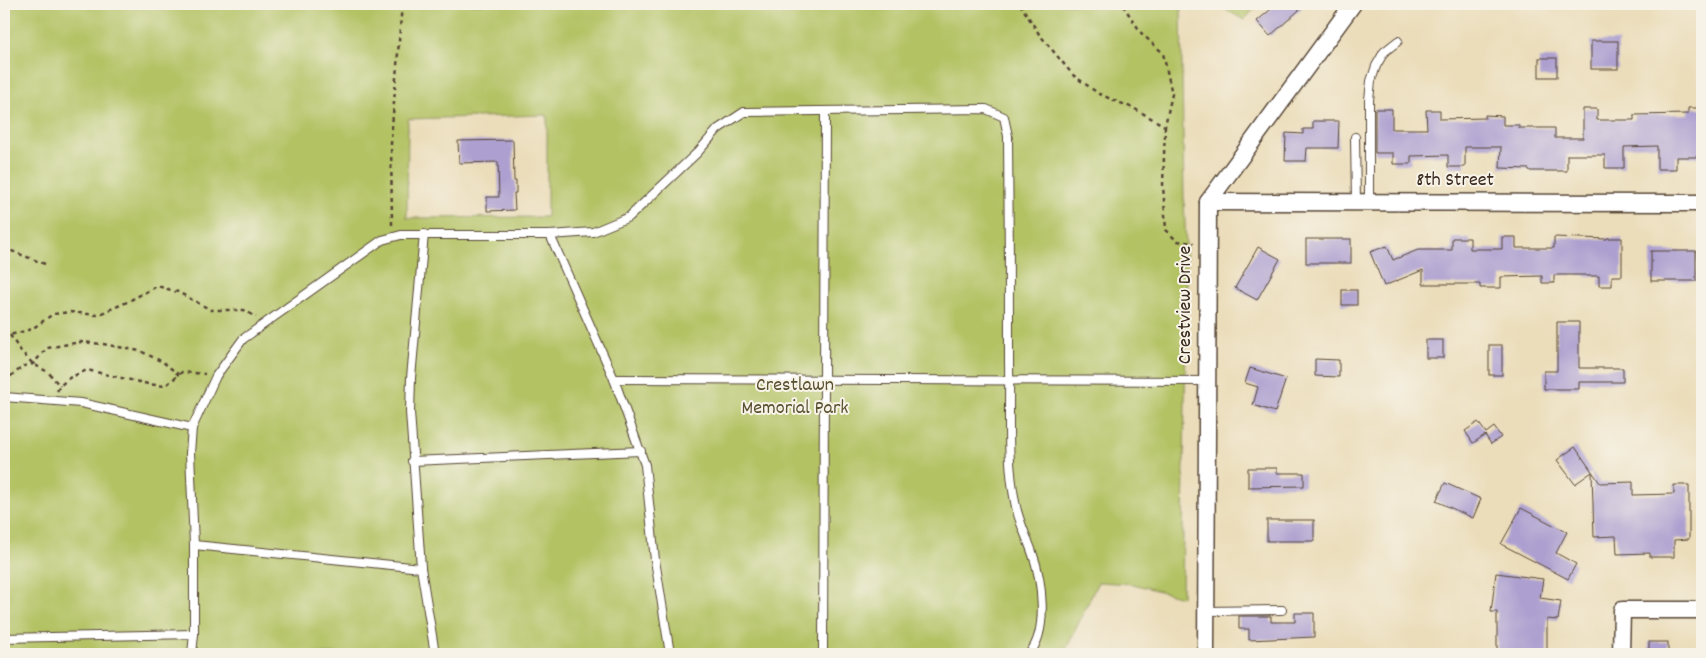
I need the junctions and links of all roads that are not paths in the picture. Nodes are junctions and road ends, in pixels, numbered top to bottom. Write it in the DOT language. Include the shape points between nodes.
graph roads {
  1 [pos="1353,4"];
  2 [pos="1398,41"];
  3 [pos="825,111"];
  4 [pos="1355,137"];
  5 [pos="1208,202"];
  6 [pos="1363,202"];
  7 [pos="1702,202"];
  8 [pos="424,234"];
  9 [pos="550,235"];
  10 [pos="614,379"];
  11 [pos="825,380"];
  12 [pos="1010,380"];
  13 [pos="1207,381"];
  14 [pos="4,397"];
  15 [pos="192,428"];
  16 [pos="641,452"];
  17 [pos="412,461"];
  18 [pos="194,545"];
  19 [pos="421,568"];
  20 [pos="1282,610"];
  21 [pos="1702,610"];
  22 [pos="1206,611"];
  23 [pos="194,634"];
  24 [pos="4,638"];
  25 [pos="192,654"];
  26 [pos="435,654"];
  27 [pos="670,654"];
  28 [pos="823,654"];
  29 [pos="1030,654"];
  30 [pos="1206,654"];
  31 [pos="1621,654"];
  1 -- 5 [label="street"];
  2 -- 6 [label="lane" via="1384,52 1371,81"];
  3 -- 9 [label="lane" via="744,112 718,129 629,217 593,232"];
  3 -- 11 [label="lane"];
  3 -- 12 [label="lane" via="986,110 1004,117 1008,136"];
  4 -- 6 [label="lane"];
  5 -- 6 [label="street, 8th Street"];
  5 -- 13 [label="street, Crestview Drive"];
  6 -- 7 [label="street, 8th Street"];
  8 -- 9 [label="lane"];
  8 -- 15 [label="lane" via="382,240 243,339 216,376"];
  8 -- 17 [label="lane" via="410,378"];
  9 -- 10 [label="lane"];
  10 -- 11 [label="lane"];
  10 -- 16 [label="lane"];
  11 -- 12 [label="lane"];
  11 -- 28 [label="lane"];
  12 -- 13 [label="lane"];
  12 -- 29 [label="lane" via="1015,504 1032,553 1040,593 1040,631"];
  13 -- 22 [label="street, Crestview Drive"];
  14 -- 15 [label="lane" via="81,403"];
  15 -- 18 [label="lane"];
  16 -- 17 [label="lane"];
  16 -- 27 [label="lane"];
  17 -- 19 [label="lane"];
  18 -- 19 [label="lane"];
  18 -- 23 [label="lane"];
  19 -- 26 [label="lane"];
  20 -- 22 [label="lane"];
  21 -- 31 [label="street" via="1622,610"];
  22 -- 30 [label="street, Crestview Drive"];
  23 -- 24 [label="lane"];
  23 -- 25 [label="lane"];
}
